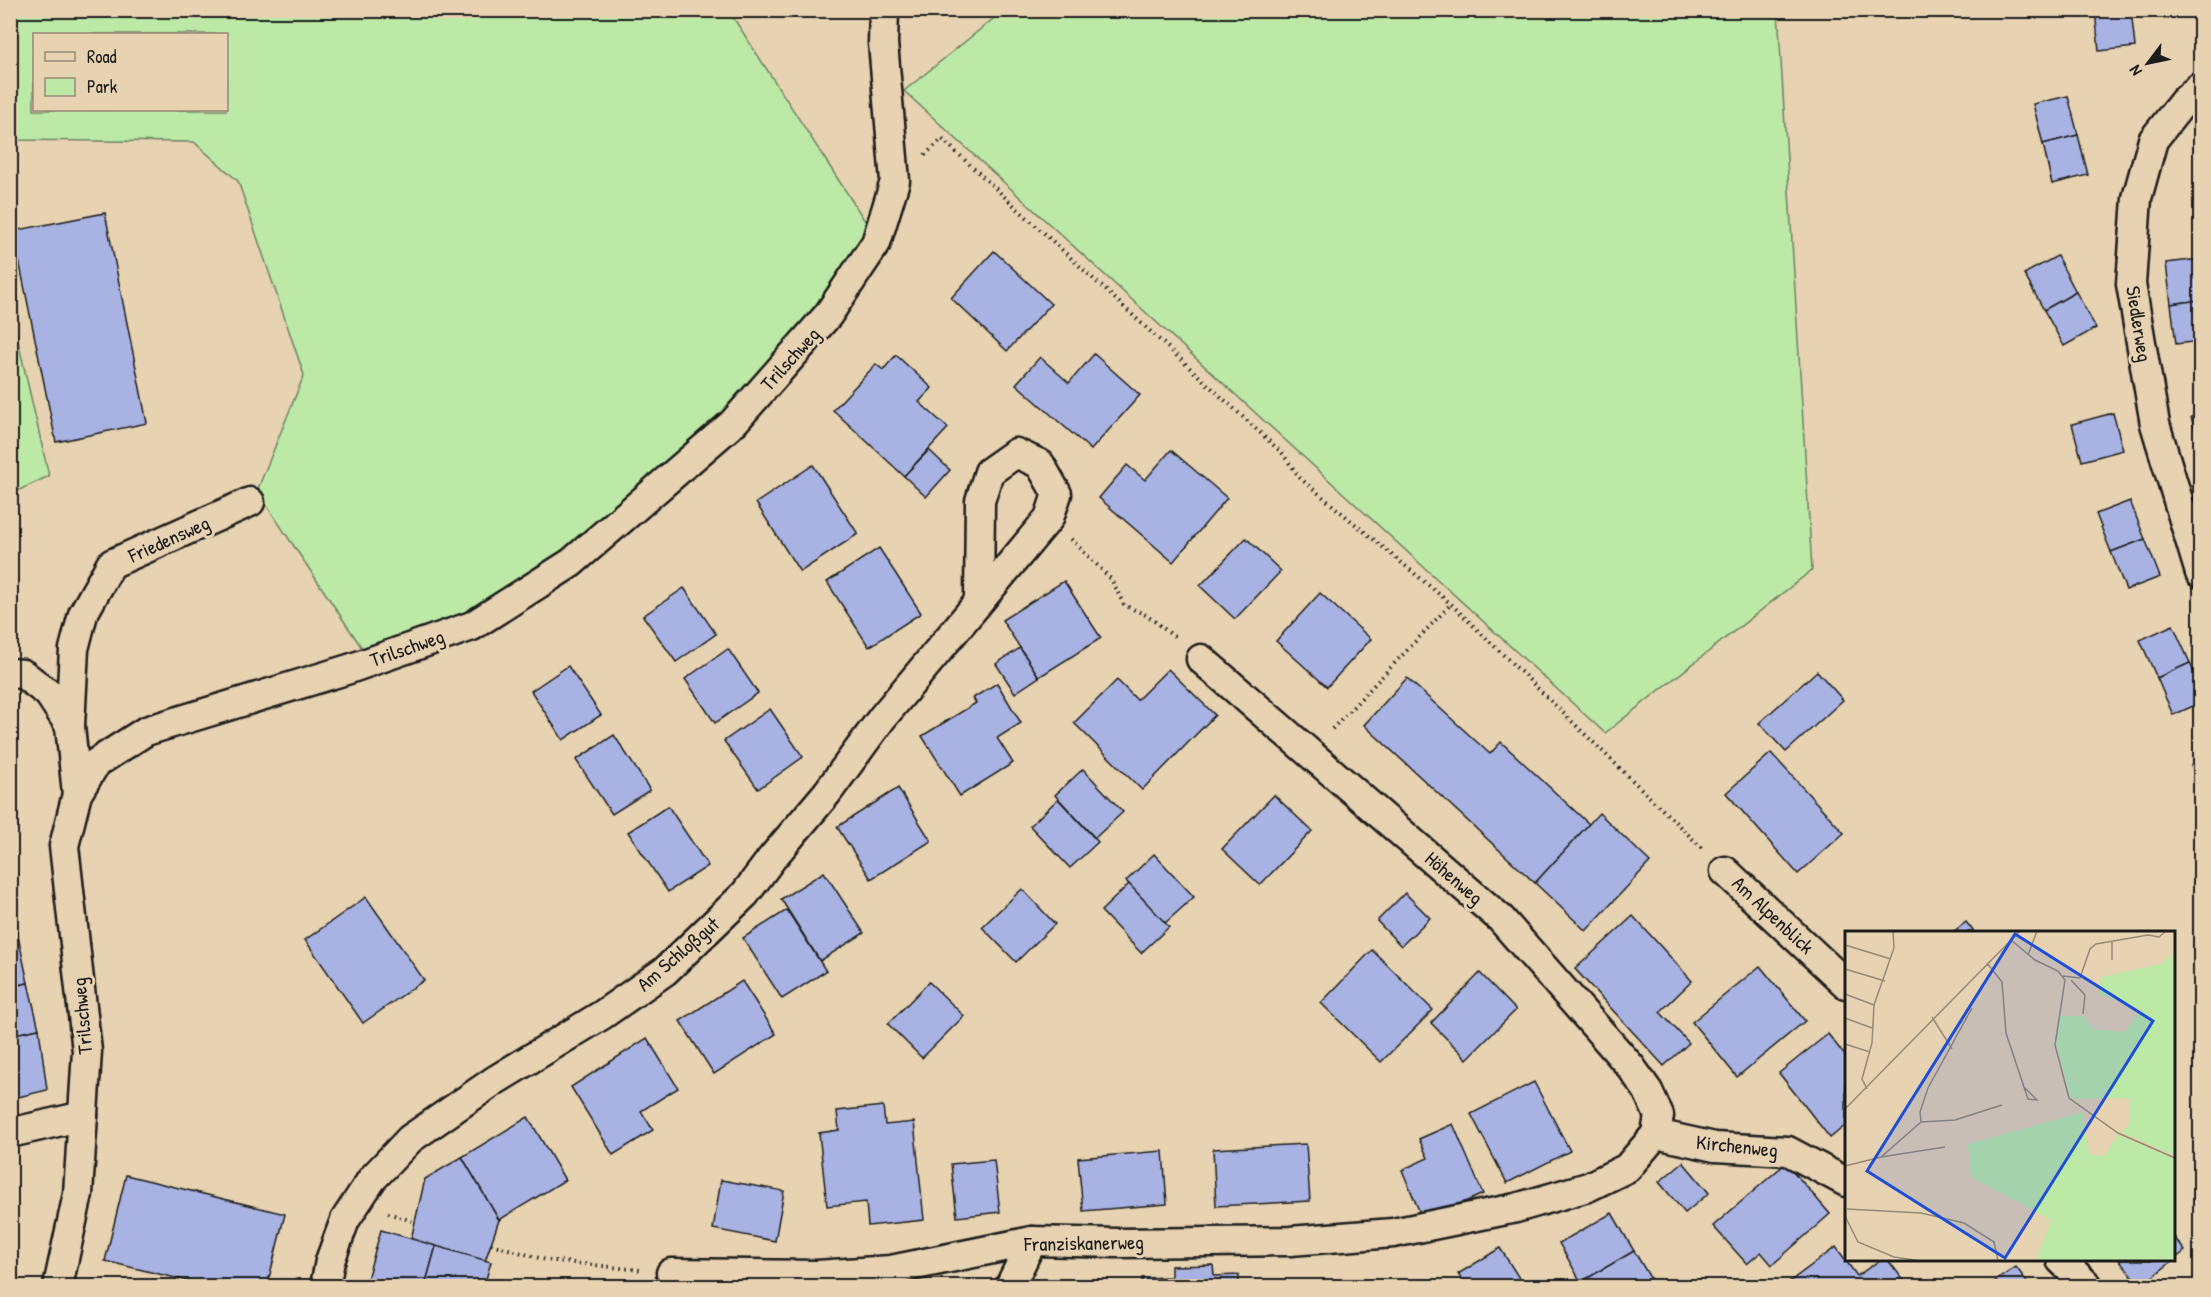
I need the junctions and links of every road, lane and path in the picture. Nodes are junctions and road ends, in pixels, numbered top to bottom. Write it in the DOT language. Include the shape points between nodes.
graph roads {
  1 [pos="884,10"];
  2 [pos="2200,87"];
  3 [pos="895,181"];
  4 [pos="250,502"];
  5 [pos="1049,518"];
  6 [pos="2200,573"];
  7 [pos="979,602"];
  8 [pos="1451,604"];
  9 [pos="1201,659"];
  10 [pos="10,673"];
  11 [pos="70,726"];
  12 [pos="1309,753"];
  13 [pos="77,794"];
  14 [pos="1725,871"];
  15 [pos="1845,983"];
  16 [pos="83,1116"];
  17 [pos="10,1133"];
  18 [pos="1656,1134"];
  19 [pos="1845,1181"];
  20 [pos="1032,1241"];
  21 [pos="491,1244"];
  22 [pos="2062,1261"];
  23 [pos="670,1273"];
  24 [pos="58,1287"];
  25 [pos="325,1287"];
  26 [pos="1010,1287"];
  27 [pos="2088,1287"];
  1 -- 3 [label="street, Trilschweg" via="883,43"];
  2 -- 6 [label="street, Siedlerweg" via="2153,140 2137,198 2131,284 2155,424"];
  3 -- 8 [label="path" via="942,140 1282,453 1300,478"];
  3 -- 13 [label="street, Trilschweg" via="876,243 828,315 733,423 572,563 472,626 349,669 146,731 96,763"];
  4 -- 11 [label="street, Friedensweg" via="111,564 83,614 74,649"];
  5 -- 7 [label="street, Am Schloßgut"];
  5 -- 7 [label="street, Am Schloßgut" via="1057,494 1040,464 1016,453 989,472 980,501"];
  5 -- 9 [label="path" via="1112,579 1124,604 1148,616"];
  7 -- 25 [label="street, Am Schloßgut" via="882,718 745,894 698,941 665,971 602,1015 410,1139 372,1179 345,1220"];
  8 -- 12 [label="path"];
  8 -- 14 [label="path"];
  9 -- 12 [label="street, Höhenweg"];
  10 -- 11 [label="street" via="23,674 49,694"];
  11 -- 13 [label="street, Friedensweg"];
  12 -- 18 [label="street, Höhenweg" via="1502,919 1648,1091 1659,1116"];
  13 -- 16 [label="street, Trilschweg" via="64,846 87,1051"];
  14 -- 15 [label="street, Am Alpenblick"];
  16 -- 17 [label="street"];
  16 -- 24 [label="street, Trilschweg" via="78,1194"];
  18 -- 19 [label="street, Kirchenweg" via="1715,1147 1788,1151"];
  18 -- 20 [label="street, Franziskanerweg" via="1627,1168 1588,1187 1516,1208 1393,1233 1290,1241"];
  20 -- 23 [label="street, Franziskanerweg" via="891,1270 817,1275"];
  20 -- 26 [label="street"];
  21 -- 23 [label="path" via="546,1260"];
  22 -- 27 [label="street"];
}
